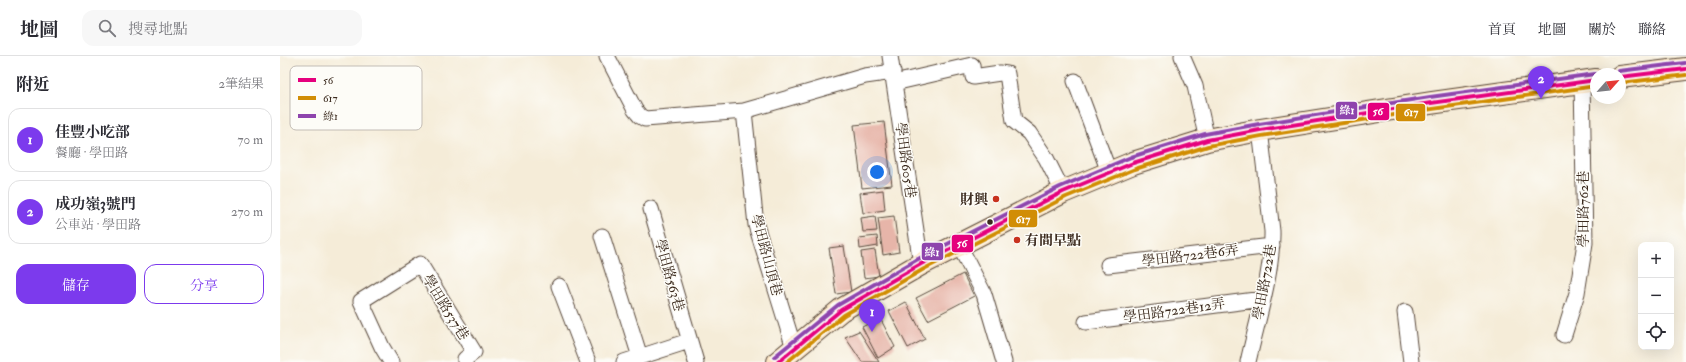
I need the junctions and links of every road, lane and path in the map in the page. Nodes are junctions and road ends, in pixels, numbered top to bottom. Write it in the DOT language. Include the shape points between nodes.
graph roads {
  1 [pos="607,56"];
  2 [pos="890,56"];
  3 [pos="1182,56"];
  4 [pos="1685,56"];
  5 [pos="1686,60"];
  6 [pos="1686,69"];
  7 [pos="1626,76"];
  8 [pos="893,77"];
  9 [pos="1589,80"];
  10 [pos="1075,81"];
  11 [pos="744,111"];
  12 [pos="1260,130"];
  13 [pos="1207,140"];
  14 [pos="1109,172"];
  15 [pos="1063,192"];
  16 [pos="651,209"];
  17 [pos="602,236"];
  18 [pos="960,245"];
  19 [pos="1272,246"];
  20 [pos="921,264"];
  21 [pos="1108,265"];
  22 [pos="559,286"];
  23 [pos="1262,299"];
  24 [pos="1405,312"];
  25 [pos="1086,322"];
  26 [pos="1564,335"];
  27 [pos="689,341"];
  28 [pos="786,355"];
  29 [pos="640,357"];
  30 [pos="391,362"];
  31 [pos="466,362"];
  32 [pos="588,362"];
  33 [pos="624,362"];
  34 [pos="696,362"];
  35 [pos="1004,362"];
  36 [pos="1248,362"];
  37 [pos="1411,362"];
  1 -- 11 [label="street" via="636,110 645,119"];
  2 -- 8 [label="street, 學田路605巷"];
  3 -- 13 [label="street" via="1195,86"];
  4 -- 5 [label="street"];
  6 -- 7 [label="main road"];
  8 -- 11 [label="street" via="865,76"];
  8 -- 15 [label="street" via="972,65 973,77 1007,74 1014,121 1029,133 1046,158"];
  8 -- 20 [label="street, 學田路605巷"];
  9 -- 12 [label="main road"];
  9 -- 26 [label="street, 學田路762巷" via="1585,244 1577,293"];
  10 -- 14 [label="street"];
  11 -- 28 [label="street, 學田路山頂巷" via="756,225"];
  12 -- 13 [label="main road"];
  12 -- 19 [label="street, 學田路722巷"];
  13 -- 14 [label="main road"];
  14 -- 15 [label="main road"];
  15 -- 18 [label="main road"];
  16 -- 27 [label="street, 學田路563巷"];
  17 -- 29 [label="street"];
  18 -- 20 [label="main road"];
  18 -- 35 [label="street" via="984,294"];
  19 -- 21 [label="street, 學田路722巷6弄"];
  19 -- 23 [label="street, 學田路722巷"];
  20 -- 28 [label="main road" via="841,310"];
  22 -- 32 [label="street"];
  23 -- 25 [label="street, 學田路722巷12弄"];
  23 -- 36 [label="street, 學田路722巷"];
  24 -- 37 [label="street"];
  27 -- 29 [label="street"];
  27 -- 34 [label="street, 學田路563巷"];
  29 -- 33 [label="street"];
  30 -- 31 [label="street, 學田路537巷" via="361,301 420,264 474,352 464,359"];
}
